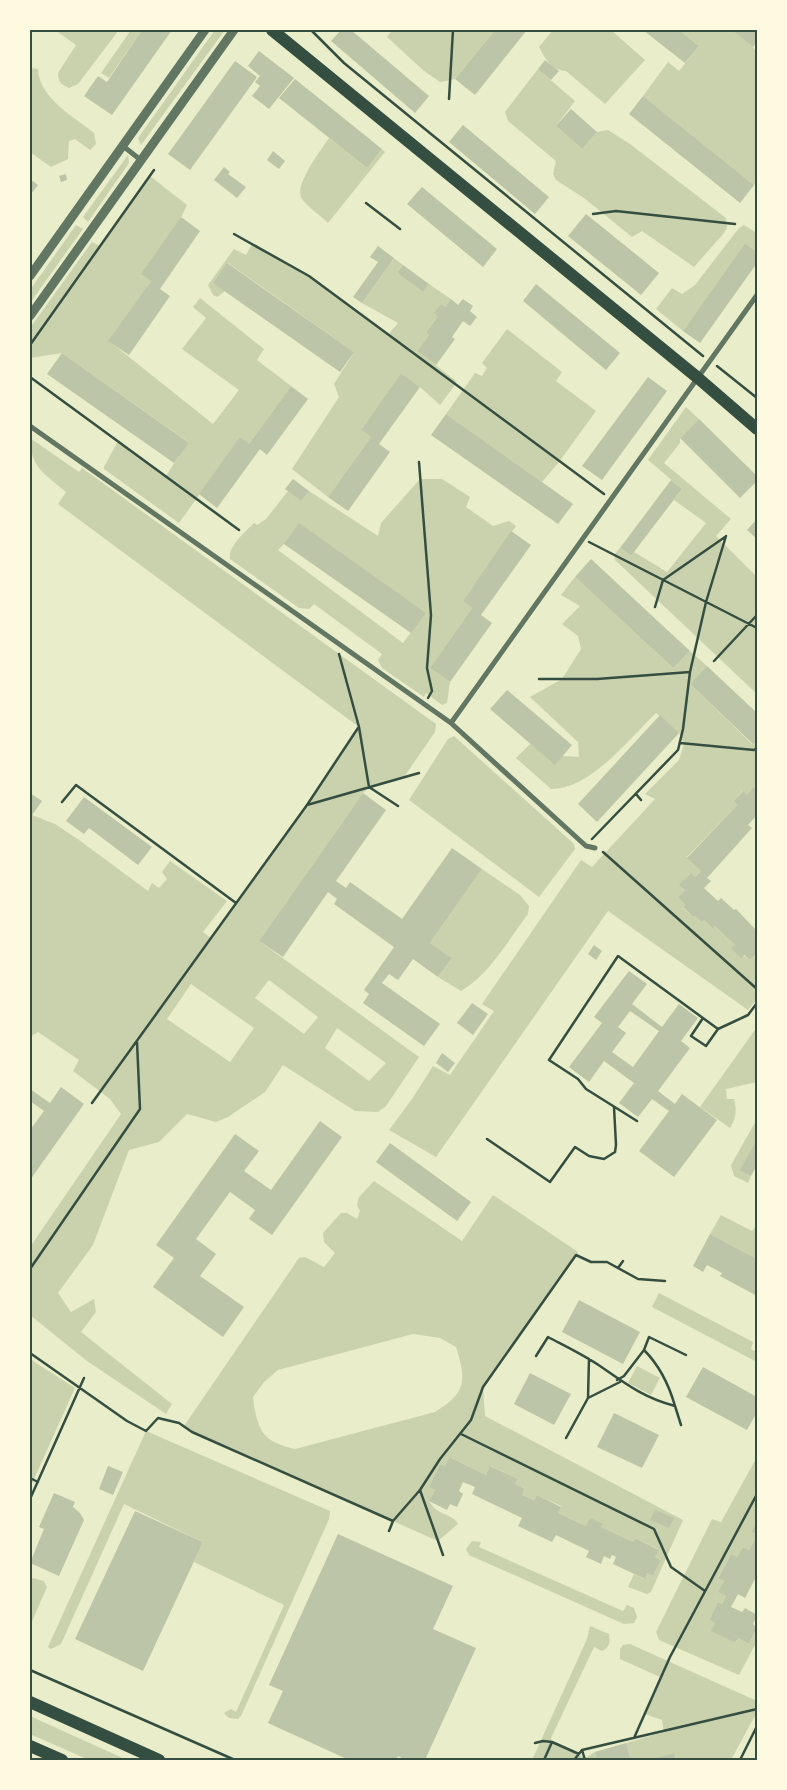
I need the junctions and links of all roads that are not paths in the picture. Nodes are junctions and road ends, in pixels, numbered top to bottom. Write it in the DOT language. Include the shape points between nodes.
graph roads {
  1 [pos="205,30"];
  2 [pos="234,30"];
  3 [pos="272,30"];
  4 [pos="123,146"];
  5 [pos="142,161"];
  6 [pos="30,276"];
  7 [pos="757,295"];
  8 [pos="30,316"];
  9 [pos="698,378"];
  10 [pos="30,426"];
  11 [pos="757,429"];
  12 [pos="451,723"];
  13 [pos="595,848"];
  14 [pos="30,1702"];
  15 [pos="30,1746"];
  16 [pos="62,1760"];
  17 [pos="158,1760"];
  1 -- 4 [label="street"];
  2 -- 5 [label="street"];
  3 -- 9 [label="main road"];
  4 -- 5 [label="street"];
  4 -- 6 [label="street"];
  5 -- 8 [label="street"];
  7 -- 9 [label="street"];
  9 -- 11 [label="main road"];
  9 -- 12 [label="street"];
  10 -- 12 [label="street"];
  12 -- 13 [label="street" via="586,846"];
  14 -- 17 [label="main road"];
  15 -- 16 [label="main road"];
}
